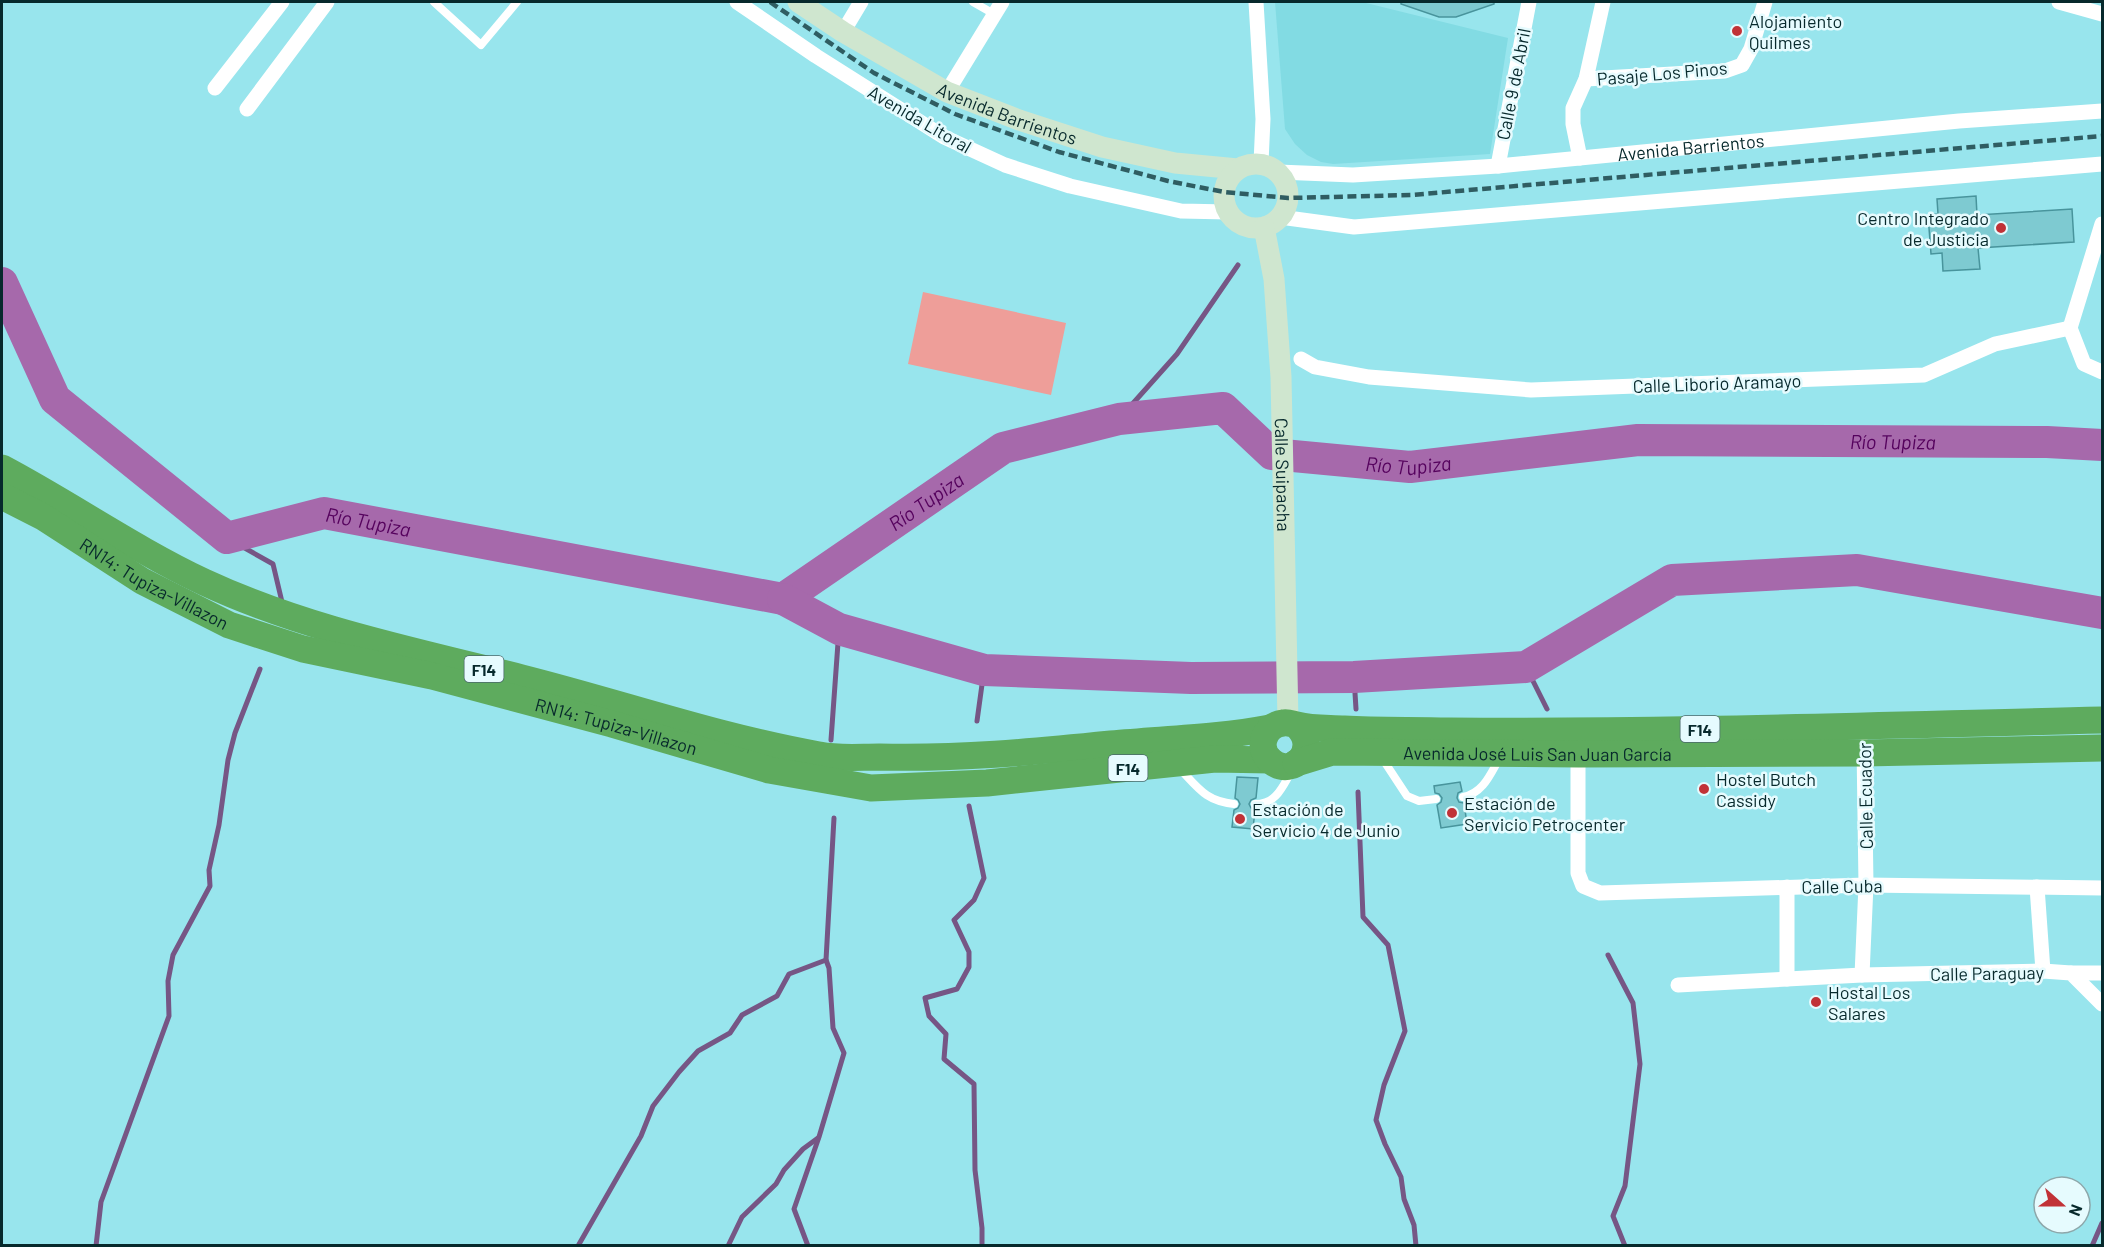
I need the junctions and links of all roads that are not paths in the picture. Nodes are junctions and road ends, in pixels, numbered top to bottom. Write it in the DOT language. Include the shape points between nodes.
graph roads {
  1 [pos="282,2"];
  2 [pos="327,2"];
  3 [pos="434,2"];
  4 [pos="517,2"];
  5 [pos="737,2"];
  6 [pos="798,2"];
  7 [pos="861,2"];
  8 [pos="973,2"];
  9 [pos="1256,2"];
  10 [pos="1529,2"];
  11 [pos="1603,2"];
  12 [pos="1765,2"];
  13 [pos="2060,2"];
  14 [pos="998,8"];
  15 [pos="2103,14"];
  16 [pos="843,32"];
  17 [pos="1586,79"];
  18 [pos="215,88"];
  19 [pos="947,92"];
  20 [pos="247,109"];
  21 [pos="2103,111"];
  22 [pos="1580,158"];
  23 [pos="2103,164"];
  24 [pos="1498,166"];
  25 [pos="1270,168"];
  26 [pos="1238,169"];
  27 [pos="1228,212"];
  28 [pos="1272,222"];
  29 [pos="2103,224"];
  30 [pos="2070,328"];
  31 [pos="1301,359"];
  32 [pos="2103,372"];
  33 [pos="2,468"];
  34 [pos="2,496"];
  35 [pos="68,518"];
  36 [pos="2103,720"];
  37 [pos="1285,725"];
  38 [pos="1864,725"];
  39 [pos="1578,743"];
  40 [pos="2103,748"];
  41 [pos="1378,752"];
  42 [pos="1864,753"];
  43 [pos="1502,754"];
  44 [pos="923,758"];
  45 [pos="1270,760"];
  46 [pos="785,761"];
  47 [pos="1175,763"];
  48 [pos="1296,763"];
  49 [pos="925,786"];
  50 [pos="1463,797"];
  51 [pos="1436,799"];
  52 [pos="1234,804"];
  53 [pos="1255,804"];
  54 [pos="1866,885"];
  55 [pos="1787,887"];
  56 [pos="2037,887"];
  57 [pos="2103,888"];
  58 [pos="2043,970"];
  59 [pos="2071,973"];
  60 [pos="2103,974"];
  61 [pos="1862,975"];
  62 [pos="1787,980"];
  63 [pos="1678,985"];
  64 [pos="2103,1004"];
  1 -- 18 [label="street"];
  2 -- 20 [label="street"];
  3 -- 4 [label="lane" via="481,45"];
  5 -- 27 [label="street, Avenida Litoral" via="944,137 1005,165 1070,186 1181,211"];
  6 -- 16 [label="street, Avenida Barrientos"];
  7 -- 16 [label="street"];
  8 -- 14 [label="lane"];
  9 -- 25 [label="street"];
  10 -- 24 [label="street, Calle 9 de Abril"];
  11 -- 17 [label="street"];
  12 -- 17 [label="street, Pasaje Los Pinos" via="1742,65 1725,71"];
  13 -- 15 [label="street"];
  14 -- 19 [label="street"];
  16 -- 19 [label="street, Avenida Barrientos"];
  17 -- 22 [label="street" via="1573,108"];
  19 -- 26 [label="street, Avenida Barrientos" via="1102,147 1175,163"];
  21 -- 22 [label="street, Avenida Barrientos"];
  22 -- 24 [label="street, Avenida Barrientos"];
  23 -- 28 [label="street" via="1354,227"];
  24 -- 25 [label="street, Avenida Barrientos" via="1353,175"];
  25 -- 26 [label="street" via="1247,164"];
  25 -- 28 [label="street" via="1288,189 1286,208"];
  26 -- 27 [label="street" via="1224,192"];
  27 -- 28 [label="street" via="1234,220 1251,228"];
  28 -- 37 [label="street, Calle Suipacha" via="1281,376"];
  29 -- 30 [label="street"];
  30 -- 31 [label="street, Calle Liborio Aramayo" via="1995,344 1924,375 1531,390 1369,377 1315,367"];
  30 -- 32 [label="street" via="2084,364"];
  33 -- 35 [label="highway, RN14: Tupiza-Villazon / F14"];
  34 -- 35 [label="highway, RN14: Tupiza-Villazon / F14"];
  35 -- 46 [label="highway, RN14: Tupiza-Villazon / F14" via="142,581 229,625 303,649 351,647 432,676"];
  36 -- 38 [label="highway, Avenida José Luis San Juan García / F14"];
  37 -- 39 [label="highway, Avenida José Luis San Juan García / F14"];
  37 -- 44 [label="highway, RN14: Tupiza-Villazon / F14" via="1229,736"];
  37 -- 45 [label="highway" via="1263,741"];
  37 -- 48 [label="highway" via="1302,730 1307,744"];
  38 -- 39 [label="highway, Avenida José Luis San Juan García / F14"];
  38 -- 42 [label="street, Calle Ecuador"];
  39 -- 42 [label="highway, Avenida José Luis San Juan García / F14"];
  39 -- 43 [label="highway, Avenida José Luis San Juan García / F14"];
  39 -- 55 [label="street, Calle Cuba" via="1578,873 1583,886 1600,893"];
  40 -- 42 [label="highway, Avenida José Luis San Juan García / F14"];
  41 -- 43 [label="highway, Avenida José Luis San Juan García / F14"];
  41 -- 48 [label="highway, Avenida José Luis San Juan García / F14" via="1332,752"];
  41 -- 51 [label="lane" via="1407,796 1419,801"];
  42 -- 54 [label="street, Calle Ecuador"];
  43 -- 50 [label="lane" via="1483,786"];
  44 -- 46 [label="highway, RN14: Tupiza-Villazon / F14" via="823,756"];
  44 -- 49 [label="highway"];
  45 -- 47 [label="highway, RN14: Tupiza-Villazon / F14"];
  45 -- 48 [label="highway, F14" via="1282,766"];
  46 -- 49 [label="highway, RN14: Tupiza-Villazon / F14" via="871,788"];
  47 -- 49 [label="highway, RN14: Tupiza-Villazon / F14"];
  47 -- 52 [label="lane" via="1207,797"];
  48 -- 53 [label="lane" via="1276,797 1265,804"];
  54 -- 55 [label="street, Calle Cuba"];
  54 -- 56 [label="street, Calle Cuba"];
  54 -- 61 [label="street, Calle Ecuador"];
  55 -- 62 [label="street"];
  56 -- 57 [label="street, Calle Cuba"];
  56 -- 58 [label="street"];
  58 -- 59 [label="street, Calle Paraguay"];
  58 -- 61 [label="street, Calle Paraguay"];
  59 -- 60 [label="street, Calle Paraguay"];
  59 -- 64 [label="street"];
  61 -- 62 [label="street, Calle Paraguay"];
  62 -- 63 [label="street, Calle Paraguay"];
}
